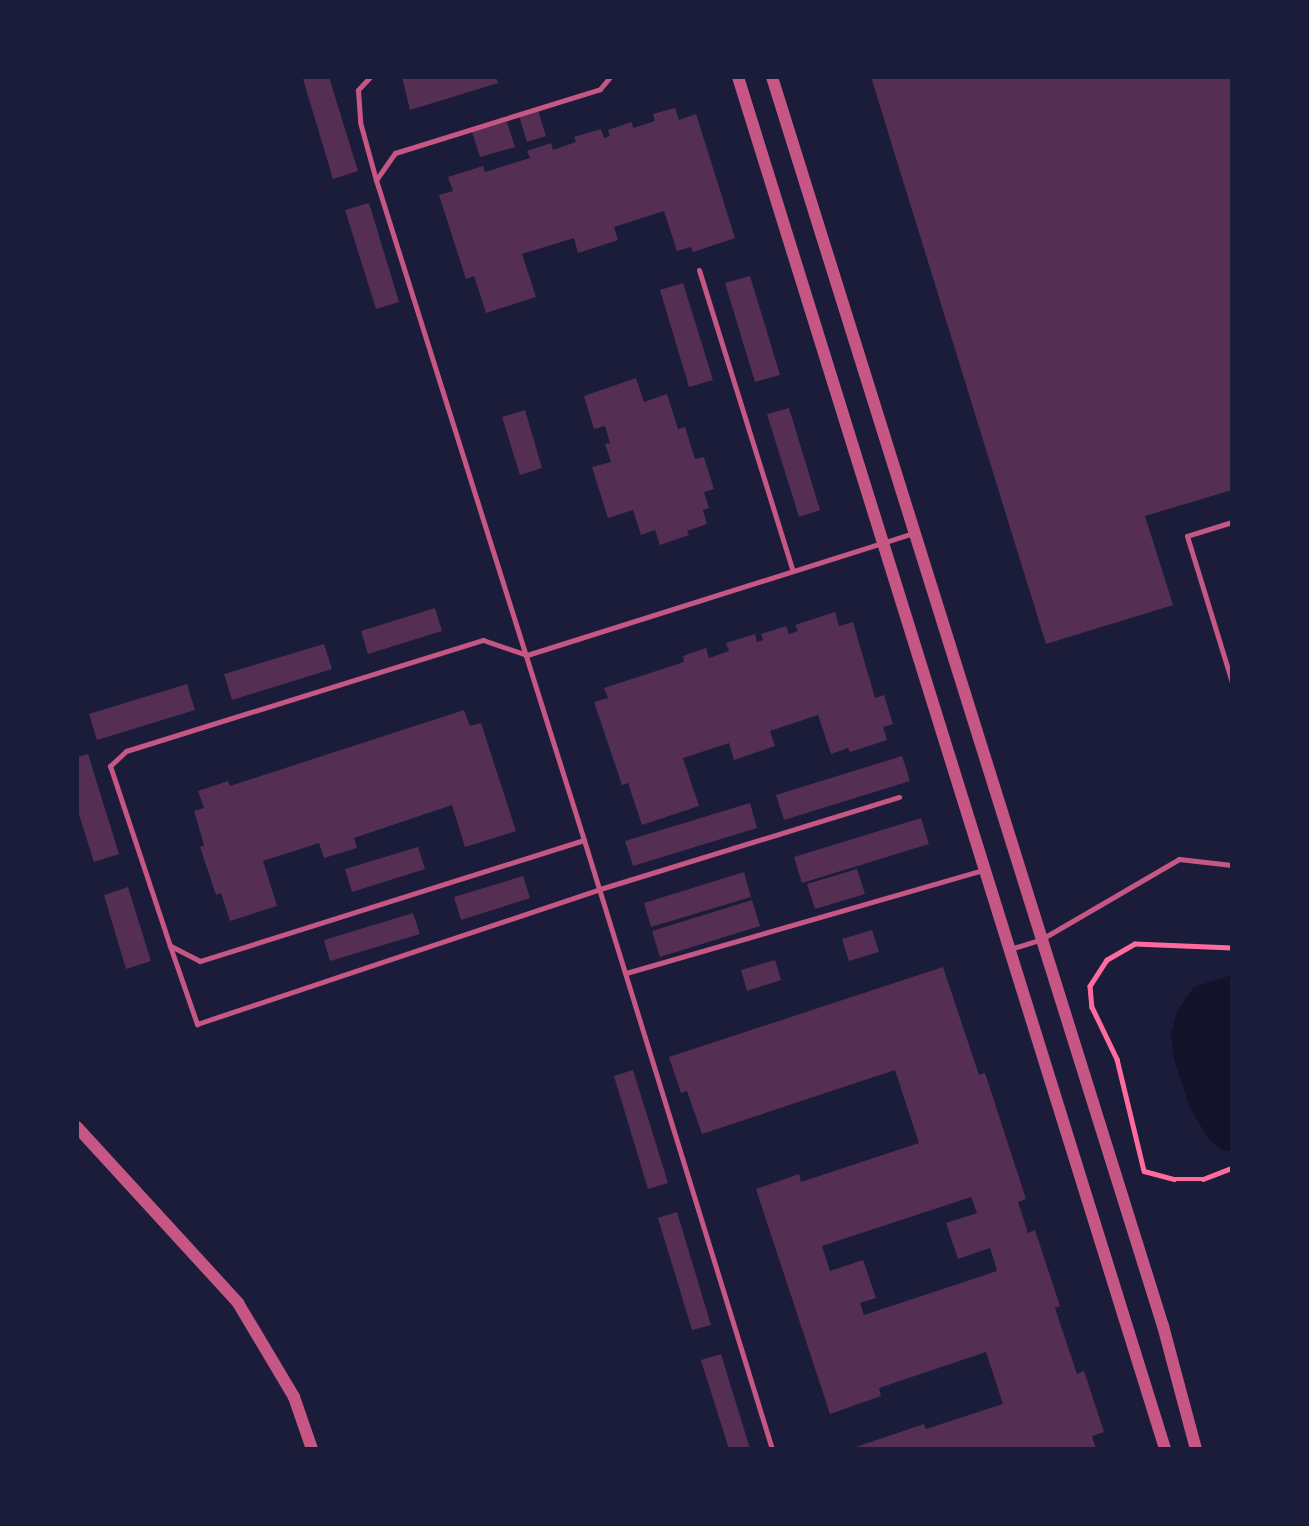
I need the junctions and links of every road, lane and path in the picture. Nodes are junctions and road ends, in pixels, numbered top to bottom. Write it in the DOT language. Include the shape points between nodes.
graph roads {
  1 [pos="370,77"];
  2 [pos="610,77"];
  3 [pos="738,77"];
  4 [pos="772,77"];
  5 [pos="376,180"];
  6 [pos="699,271"];
  7 [pos="1232,522"];
  8 [pos="913,533"];
  9 [pos="883,542"];
  10 [pos="793,571"];
  11 [pos="527,655"];
  12 [pos="1232,682"];
  13 [pos="899,797"];
  14 [pos="584,840"];
  15 [pos="1232,865"];
  16 [pos="985,869"];
  17 [pos="600,889"];
  18 [pos="1040,940"];
  19 [pos="170,946"];
  20 [pos="1010,948"];
  21 [pos="1232,948"];
  22 [pos="626,973"];
  23 [pos="77,1127"];
  24 [pos="1232,1168"];
  25 [pos="312,1449"];
  26 [pos="772,1449"];
  27 [pos="1165,1449"];
  28 [pos="1196,1449"];
  1 -- 5 [label="lane" via="358,90 360,122"];
  2 -- 5 [label="lane" via="600,89 396,153"];
  3 -- 9 [label="street"];
  4 -- 8 [label="street"];
  5 -- 11 [label="lane"];
  6 -- 10 [label="lane"];
  7 -- 12 [label="lane" via="1187,536"];
  8 -- 9 [label="lane"];
  8 -- 18 [label="street"];
  9 -- 10 [label="lane"];
  9 -- 16 [label="street"];
  10 -- 11 [label="lane"];
  11 -- 14 [label="lane"];
  11 -- 19 [label="lane" via="483,640 126,751 110,766"];
  13 -- 17 [label="lane"];
  14 -- 17 [label="lane"];
  14 -- 19 [label="lane" via="200,961"];
  15 -- 18 [label="lane" via="1178,859"];
  16 -- 20 [label="street"];
  16 -- 22 [label="lane"];
  17 -- 19 [label="lane" via="197,1024"];
  17 -- 22 [label="lane"];
  18 -- 20 [label="lane"];
  18 -- 28 [label="street" via="1164,1326"];
  20 -- 27 [label="street"];
  21 -- 24 [label="path" via="1135,944 1107,960 1090,986 1092,1007 1116,1059 1144,1171 1174,1179 1203,1179"];
  22 -- 26 [label="lane"];
  23 -- 25 [label="street" via="238,1303 295,1397"];
}
